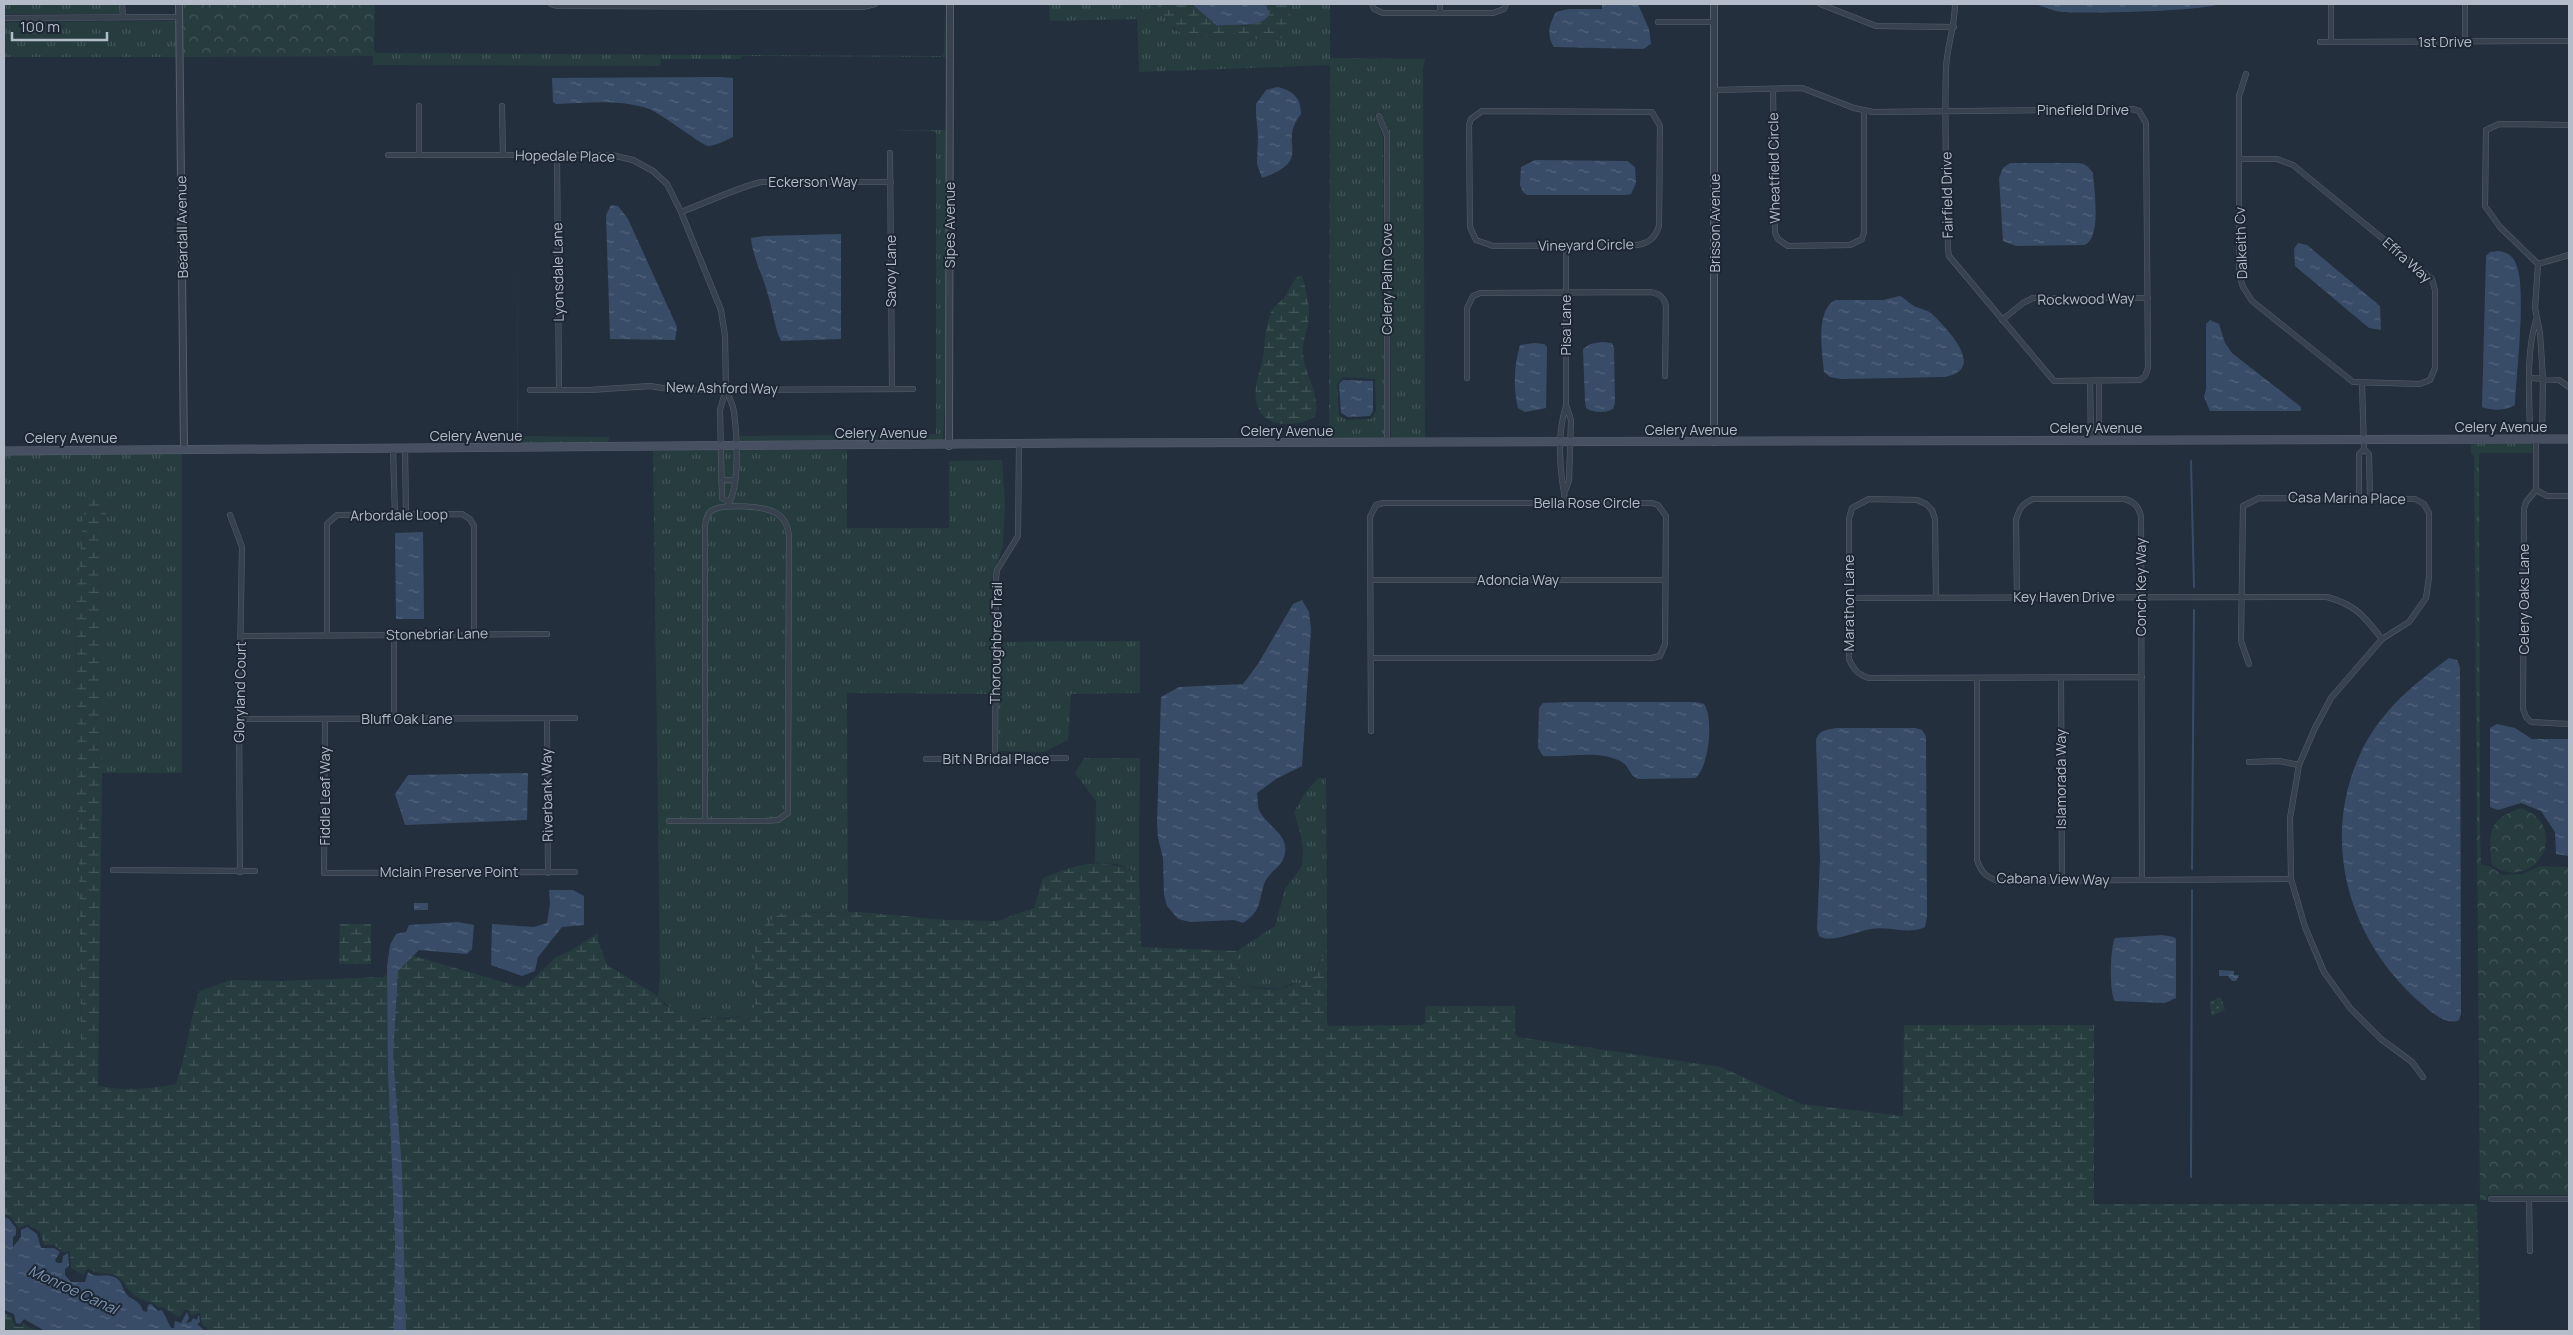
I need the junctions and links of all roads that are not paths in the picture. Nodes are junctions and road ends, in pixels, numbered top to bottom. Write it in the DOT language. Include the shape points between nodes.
graph roads {
  1 [pos="122,4"];
  2 [pos="179,4"];
  3 [pos="552,4"];
  4 [pos="875,4"];
  5 [pos="950,4"];
  6 [pos="1372,4"];
  7 [pos="1440,4"];
  8 [pos="1506,4"];
  9 [pos="1714,4"];
  10 [pos="1820,4"];
  11 [pos="1955,4"];
  12 [pos="2331,4"];
  13 [pos="2465,4"];
  14 [pos="1440,13"];
  15 [pos="122,17"];
  16 [pos="179,17"];
  17 [pos="4,18"];
  18 [pos="1658,22"];
  19 [pos="1714,22"];
  20 [pos="1954,27"];
  21 [pos="2569,41"];
  22 [pos="2320,42"];
  23 [pos="2331,42"];
  24 [pos="2465,42"];
  25 [pos="2246,74"];
  26 [pos="1773,89"];
  27 [pos="1715,90"];
  28 [pos="419,106"];
  29 [pos="502,106"];
  30 [pos="1864,111"];
  31 [pos="1947,111"];
  32 [pos="1380,116"];
  33 [pos="2569,125"];
  34 [pos="890,153"];
  35 [pos="503,154"];
  36 [pos="557,154"];
  37 [pos="388,155"];
  38 [pos="419,155"];
  39 [pos="2239,159"];
  40 [pos="891,182"];
  41 [pos="681,212"];
  42 [pos="1566,245"];
  43 [pos="2569,255"];
  44 [pos="2538,264"];
  45 [pos="1566,293"];
  46 [pos="2148,298"];
  47 [pos="2002,320"];
  48 [pos="2536,320"];
  49 [pos="1665,376"];
  50 [pos="1467,378"];
  51 [pos="2530,378"];
  52 [pos="2543,379"];
  53 [pos="2090,382"];
  54 [pos="2099,382"];
  55 [pos="2362,384"];
  56 [pos="2569,387"];
  57 [pos="892,388"];
  58 [pos="913,388"];
  59 [pos="726,389"];
  60 [pos="530,390"];
  61 [pos="559,390"];
  62 [pos="1566,406"];
  63 [pos="2536,439"];
  64 [pos="2569,439"];
  65 [pos="2095,440"];
  66 [pos="2364,440"];
  67 [pos="1714,442"];
  68 [pos="1561,443"];
  69 [pos="1570,443"];
  70 [pos="1019,444"];
  71 [pos="1387,444"];
  72 [pos="949,446"];
  73 [pos="720,447"];
  74 [pos="735,447"];
  75 [pos="394,449"];
  76 [pos="405,449"];
  77 [pos="2364,449"];
  78 [pos="184,450"];
  79 [pos="4,452"];
  80 [pos="721,480"];
  81 [pos="735,480"];
  82 [pos="394,483"];
  83 [pos="405,483"];
  84 [pos="2536,490"];
  85 [pos="1565,491"];
  86 [pos="2569,496"];
  87 [pos="2359,497"];
  88 [pos="2370,497"];
  89 [pos="1565,503"];
  90 [pos="729,504"];
  91 [pos="230,515"];
  92 [pos="395,515"];
  93 [pos="406,515"];
  94 [pos="1370,580"];
  95 [pos="1665,580"];
  96 [pos="2141,596"];
  97 [pos="2240,596"];
  98 [pos="1936,597"];
  99 [pos="2017,597"];
  100 [pos="1849,598"];
  101 [pos="474,634"];
  102 [pos="547,634"];
  103 [pos="394,635"];
  104 [pos="241,636"];
  105 [pos="327,636"];
  106 [pos="2382,639"];
  107 [pos="1371,658"];
  108 [pos="2248,664"];
  109 [pos="2142,677"];
  110 [pos="1977,678"];
  111 [pos="2061,678"];
  112 [pos="546,718"];
  113 [pos="575,718"];
  114 [pos="238,719"];
  115 [pos="394,719"];
  116 [pos="325,720"];
  117 [pos="2569,724"];
  118 [pos="1371,731"];
  119 [pos="995,758"];
  120 [pos="1066,758"];
  121 [pos="926,759"];
  122 [pos="2249,762"];
  123 [pos="2299,765"];
  124 [pos="669,821"];
  125 [pos="705,821"];
  126 [pos="113,870"];
  127 [pos="255,871"];
  128 [pos="240,872"];
  129 [pos="575,872"];
  130 [pos="324,873"];
  131 [pos="548,873"];
  132 [pos="2291,879"];
  133 [pos="2142,880"];
  134 [pos="2062,881"];
  135 [pos="2422,1077"];
  136 [pos="2491,1198"];
  137 [pos="2529,1198"];
  138 [pos="2569,1199"];
  139 [pos="2530,1251"];
  1 -- 15 [label="street"];
  2 -- 16 [label="street, Beardall Avenue"];
  3 -- 4 [label="street" via="863,7"];
  5 -- 72 [label="street, Sipes Avenue"];
  6 -- 14 [label="street" via="1374,9 1383,13"];
  7 -- 14 [label="street"];
  8 -- 14 [label="street" via="1504,9 1493,13"];
  9 -- 19 [label="street, Brisson Avenue"];
  10 -- 20 [label="street" via="1876,26"];
  11 -- 20 [label="street, Fairfield Drive"];
  12 -- 23 [label="street"];
  13 -- 24 [label="street"];
  15 -- 16 [label="street"];
  15 -- 17 [label="street"];
  16 -- 78 [label="street, Beardall Avenue"];
  18 -- 19 [label="street"];
  19 -- 27 [label="street, Brisson Avenue"];
  20 -- 31 [label="street, Fairfield Drive" via="1947,60"];
  21 -- 24 [label="street, 1st Drive"];
  22 -- 23 [label="street, 1st Drive"];
  23 -- 24 [label="street, 1st Drive"];
  25 -- 39 [label="street, Dalkeith Cv" via="2239,96"];
  26 -- 27 [label="street, Pinefield Drive"];
  26 -- 30 [label="street, Pinefield Drive" via="1809,89"];
  26 -- 30 [label="street, Wheatfield Circle" via="1775,233 1778,240 1788,246 1850,245 1862,239"];
  27 -- 67 [label="street, Brisson Avenue"];
  28 -- 38 [label="street"];
  29 -- 35 [label="street"];
  30 -- 31 [label="street, Pinefield Drive"];
  31 -- 46 [label="street, Pinefield Drive" via="2138,111 2146,123"];
  31 -- 47 [label="street, Fairfield Drive" via="1949,256"];
  32 -- 71 [label="street, Celery Palm Cove" via="1387,136"];
  33 -- 44 [label="street" via="2500,124 2486,130 2485,206"];
  34 -- 40 [label="street, Savoy Lane"];
  35 -- 36 [label="street, Hopedale Place"];
  35 -- 38 [label="street, Hopedale Place"];
  36 -- 41 [label="street, Hopedale Place" via="612,155 633,160 667,184"];
  36 -- 61 [label="street, Lyonsdale Lane"];
  37 -- 38 [label="street, Hopedale Place"];
  39 -- 55 [label="street, Dalkeith Cv" via="2239,270 2243,287 2252,301 2346,377"];
  39 -- 55 [label="street, Effra Way" via="2277,159 2293,165 2433,281 2433,377 2423,384"];
  40 -- 41 [label="street, Eckerson Way" via="761,182"];
  40 -- 57 [label="street, Savoy Lane"];
  41 -- 59 [label="street, Hopedale Place" via="721,310"];
  42 -- 42 [label="street, Vineyard Circle" via="1493,246 1476,240 1470,227 1471,119 1482,111 1652,112 1660,126 1659,226 1656,234 1646,243 1637,245"];
  42 -- 45 [label="street, Pisa Lane"];
  43 -- 44 [label="street"];
  44 -- 48 [label="street"];
  45 -- 49 [label="street" via="1658,293 1666,306"];
  45 -- 50 [label="street" via="1480,293 1473,296 1467,308"];
  45 -- 62 [label="street, Pisa Lane"];
  46 -- 47 [label="street, Rockwood Way" via="2034,298"];
  46 -- 54 [label="street, Pinefield Drive" via="2146,376 2133,381"];
  47 -- 53 [label="street, Fairfield Drive" via="2054,380"];
  48 -- 51 [label="street" via="2532,333"];
  48 -- 52 [label="street"];
  51 -- 52 [label="street"];
  51 -- 63 [label="street"];
  52 -- 56 [label="street" via="2559,380"];
  52 -- 63 [label="street"];
  53 -- 54 [label="street, Fairfield Drive"];
  53 -- 65 [label="street"];
  54 -- 65 [label="street"];
  55 -- 66 [label="street"];
  57 -- 58 [label="street, New Ashford Way"];
  57 -- 59 [label="street, New Ashford Way"];
  59 -- 61 [label="street, New Ashford Way" via="675,390 650,386"];
  59 -- 73 [label="street, Hopedale Place" via="720,410"];
  59 -- 74 [label="street, Hopedale Place" via="734,410"];
  60 -- 61 [label="street, New Ashford Way"];
  62 -- 68 [label="street, Pisa Lane"];
  62 -- 69 [label="street, Pisa Lane" via="1571,420"];
  63 -- 64 [label="main road, Celery Avenue"];
  63 -- 66 [label="main road, Celery Avenue"];
  63 -- 84 [label="street, Celery Oaks Lane"];
  65 -- 66 [label="main road, Celery Avenue"];
  65 -- 67 [label="main road, Celery Avenue"];
  66 -- 77 [label="street"];
  67 -- 69 [label="main road, Celery Avenue"];
  68 -- 69 [label="main road, Celery Avenue"];
  68 -- 71 [label="main road, Celery Avenue"];
  68 -- 85 [label="street, Pisa Lane"];
  69 -- 85 [label="street, Pisa Lane" via="1569,481"];
  70 -- 71 [label="main road, Celery Avenue"];
  70 -- 72 [label="main road, Celery Avenue"];
  70 -- 119 [label="street, Thoroughbred Trail" via="1018,536 997,570 996,579"];
  72 -- 74 [label="main road, Celery Avenue"];
  73 -- 74 [label="main road, Celery Avenue"];
  73 -- 76 [label="main road, Celery Avenue"];
  73 -- 80 [label="street, Hopedale Place"];
  74 -- 81 [label="street, Hopedale Place"];
  75 -- 76 [label="main road, Celery Avenue"];
  75 -- 78 [label="main road, Celery Avenue"];
  75 -- 82 [label="street"];
  76 -- 83 [label="street"];
  77 -- 87 [label="street" via="2359,454"];
  77 -- 88 [label="street" via="2369,454"];
  78 -- 79 [label="main road, Celery Avenue"];
  80 -- 81 [label="street"];
  80 -- 90 [label="street, Hopedale Place" via="722,498"];
  81 -- 90 [label="street, Hopedale Place" via="734,495"];
  82 -- 83 [label="street"];
  82 -- 92 [label="street"];
  83 -- 93 [label="street"];
  84 -- 86 [label="street" via="2547,496"];
  84 -- 117 [label="street, Celery Oaks Lane" via="2524,509 2524,709 2531,722"];
  85 -- 89 [label="street"];
  87 -- 88 [label="street, Casa Marina Place"];
  87 -- 97 [label="street, Casa Marina Place" via="2259,498 2249,501 2243,506 2242,515"];
  88 -- 106 [label="street, Casa Marina Place" via="2415,499 2424,504 2429,513 2430,577 2426,598 2410,622"];
  89 -- 94 [label="street, Bella Rose Circle" via="1376,505 1370,517"];
  89 -- 95 [label="street, Bella Rose Circle" via="1658,505 1666,516"];
  90 -- 125 [label="street" via="712,510 705,525"];
  90 -- 125 [label="street" via="776,513 788,527 788,813 778,820 766,822"];
  91 -- 104 [label="street, Gloryland Court" via="242,547"];
  92 -- 93 [label="street, Arbordale Loop"];
  92 -- 105 [label="street, Arbordale Loop" via="337,516 326,524"];
  93 -- 101 [label="street, Arbordale Loop" via="462,514 474,526"];
  94 -- 95 [label="street, Adoncia Way"];
  94 -- 107 [label="street, Bella Rose Circle"];
  95 -- 107 [label="street, Bella Rose Circle" via="1665,644 1660,656"];
  96 -- 97 [label="street, Key Haven Drive"];
  96 -- 99 [label="street, Key Haven Drive"];
  96 -- 99 [label="street, Conch Key Way" via="2141,516 2138,506 2124,499 2033,499 2018,510 2016,520"];
  96 -- 109 [label="street, Conch Key Way"];
  97 -- 106 [label="street, Key Haven Drive" via="2327,597 2346,602 2359,611"];
  97 -- 108 [label="street, Casa Marina Place" via="2241,641"];
  98 -- 99 [label="street, Key Haven Drive"];
  98 -- 100 [label="street, Key Haven Drive"];
  98 -- 100 [label="street, Marathon Lane" via="1936,519 1932,510 1917,500 1869,499 1852,508 1848,519"];
  100 -- 110 [label="street, Marathon Lane" via="1849,660 1860,676"];
  101 -- 102 [label="street, Stonebriar Lane"];
  101 -- 103 [label="street, Stonebriar Lane"];
  103 -- 105 [label="street, Stonebriar Lane"];
  103 -- 115 [label="street"];
  104 -- 105 [label="street, Stonebriar Lane"];
  104 -- 114 [label="street, Gloryland Court"];
  106 -- 123 [label="street, Casa Marina Place" via="2331,698"];
  107 -- 118 [label="street, Bella Rose Circle"];
  109 -- 111 [label="street, Marathon Lane"];
  109 -- 133 [label="street, Conch Key Way"];
  110 -- 111 [label="street, Marathon Lane"];
  110 -- 134 [label="street, Cabana View Way" via="1977,860 1980,870 1988,878 1998,881"];
  111 -- 134 [label="street, Islamorada Way"];
  112 -- 113 [label="street, Bluff Oak Lane"];
  112 -- 115 [label="street, Bluff Oak Lane"];
  112 -- 131 [label="street, Riverbank Way"];
  114 -- 116 [label="street, Bluff Oak Lane"];
  114 -- 128 [label="street, Gloryland Court"];
  115 -- 116 [label="street, Bluff Oak Lane"];
  116 -- 130 [label="street, Fiddle Leaf Way"];
  119 -- 120 [label="street, Bit N Bridal Place"];
  119 -- 121 [label="street, Bit N Bridal Place"];
  122 -- 123 [label="street" via="2279,761"];
  123 -- 132 [label="street, Casa Marina Place" via="2290,818"];
  124 -- 125 [label="street"];
  126 -- 128 [label="street"];
  127 -- 128 [label="street"];
  129 -- 131 [label="street, Mclain Preserve Point"];
  130 -- 131 [label="street, Mclain Preserve Point"];
  132 -- 133 [label="street, Cabana View Way"];
  132 -- 135 [label="street, Casa Marina Place" via="2305,927 2324,972 2350,1008 2381,1039 2412,1062"];
  133 -- 134 [label="street, Cabana View Way"];
  136 -- 137 [label="street"];
  137 -- 138 [label="street"];
  137 -- 139 [label="street"];
}
